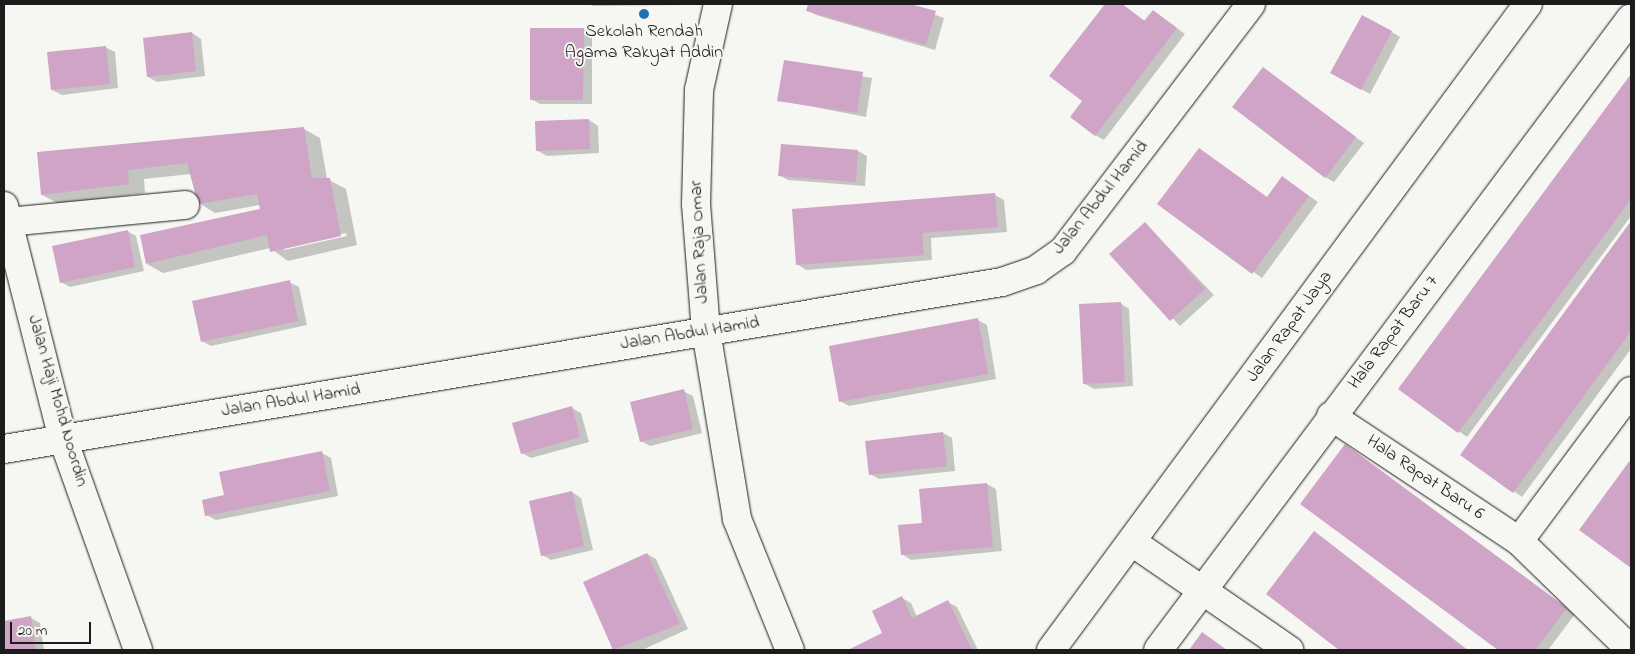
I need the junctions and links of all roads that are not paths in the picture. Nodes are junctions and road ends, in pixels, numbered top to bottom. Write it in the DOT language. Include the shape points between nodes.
graph roads {
  1 [pos="718,4"];
  2 [pos="1251,4"];
  3 [pos="1528,4"];
  4 [pos="1631,18"];
  5 [pos="185,205"];
  6 [pos="6,214"];
  7 [pos="706,332"];
  8 [pos="1631,391"];
  9 [pos="1331,416"];
  10 [pos="63,438"];
  11 [pos="4,449"];
  12 [pos="1519,541"];
  13 [pos="1132,542"];
  14 [pos="1202,589"];
  15 [pos="138,650"];
  16 [pos="790,650"];
  17 [pos="1051,650"];
  18 [pos="1158,650"];
  19 [pos="1288,650"];
  20 [pos="1631,650"];
  1 -- 7 [label="street, Jalan Raja Omar" via="699,90 696,204"];
  2 -- 7 [label="street, Jalan Abdul Hamid" via="1063,250 1036,270 1002,282"];
  3 -- 13 [label="street, Jalan Rapat Jaya"];
  4 -- 9 [label="street, Hala Rapat Baru 7"];
  5 -- 6 [label="street"];
  6 -- 10 [label="street, Jalan Haji Mohd Noordin"];
  7 -- 10 [label="street, Jalan Abdul Hamid"];
  7 -- 16 [label="street, Jalan Raja Omar" via="737,519"];
  8 -- 12 [label="street"];
  9 -- 12 [label="street, Hala Rapat Baru 6"];
  9 -- 14 [label="street, Hala Rapat Baru 7"];
  10 -- 11 [label="street, Jalan Abdul Hamid"];
  10 -- 15 [label="street, Jalan Haji Mohd Noordin"];
  12 -- 20 [label="street, Hala Rapat Baru 6"];
  13 -- 14 [label="street"];
  13 -- 17 [label="street, Jalan Rapat Jaya"];
  14 -- 18 [label="street, Hala Rapat Baru 7"];
  14 -- 19 [label="street"];
}
